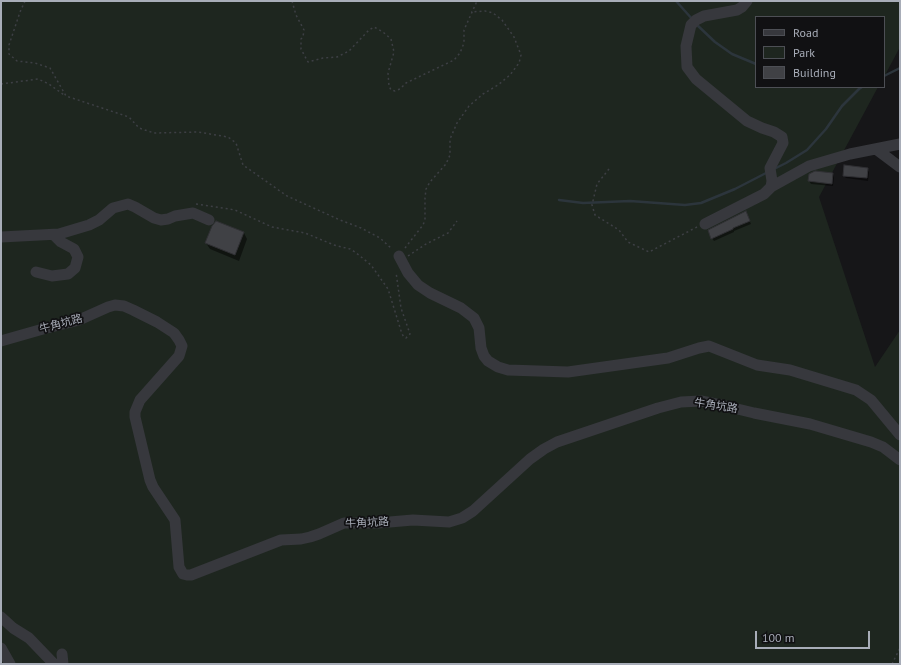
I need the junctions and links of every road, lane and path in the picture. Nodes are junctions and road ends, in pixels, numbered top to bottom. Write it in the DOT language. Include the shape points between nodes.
graph roads {
  1 [pos="25,1"];
  2 [pos="292,1"];
  3 [pos="477,1"];
  4 [pos="747,1"];
  5 [pos="471,12"];
  6 [pos="1,84"];
  7 [pos="66,96"];
  8 [pos="900,144"];
  9 [pos="876,149"];
  10 [pos="900,167"];
  11 [pos="609,169"];
  12 [pos="771,187"];
  13 [pos="192,205"];
  14 [pos="209,220"];
  15 [pos="457,221"];
  16 [pos="704,224"];
  17 [pos="54,235"];
  18 [pos="1,237"];
  19 [pos="398,260"];
  20 [pos="36,272"];
  21 [pos="1,341"];
  22 [pos="900,435"];
  23 [pos="900,460"];
  24 [pos="1,617"];
  25 [pos="1,648"];
  26 [pos="900,648"];
  27 [pos="10,664"];
  28 [pos="54,664"];
  29 [pos="892,664"];
  1 -- 7 [label="path" via="9,45 9,54 17,61 50,68"];
  2 -- 5 [label="path" via="304,30 301,49 308,62 337,57 349,51 374,27 383,32 391,39 394,52 388,70 389,85 391,90 395,91 454,60 464,43 464,30"];
  3 -- 5 [label="path"];
  4 -- 12 [label="street" via="737,10 704,16 691,24 686,46 687,67 696,79 747,121 782,137 783,143 770,168"];
  5 -- 19 [label="path" via="493,13 502,20 514,37 521,55 519,63 510,75 469,106 457,123 450,139 450,155 446,164 426,189 423,225"];
  6 -- 7 [label="path" via="38,79"];
  7 -- 19 [label="path" via="129,117 139,128 154,133 198,132 228,138 236,143 244,165 287,196 380,238"];
  8 -- 9 [label="street"];
  9 -- 10 [label="street"];
  9 -- 12 [label="street" via="809,166"];
  11 -- 16 [label="path" via="597,184 592,205 595,215 619,230 628,242 649,252"];
  12 -- 16 [label="street" via="764,194"];
  13 -- 19 [label="path" via="205,204 236,210 272,227 305,233 355,252 371,266 388,289 402,334 406,338 410,334 401,308"];
  14 -- 17 [label="street" via="193,213 161,220 128,204 113,208 89,225"];
  15 -- 19 [label="path" via="448,233 426,244 411,256"];
  17 -- 18 [label="street"];
  17 -- 20 [label="street" via="74,249 78,257 75,268 68,274 57,276"];
  19 -- 22 [label="street" via="418,285 461,308 474,318 479,328 484,356 498,367 508,370 568,372 668,358 709,346 757,365 790,370 861,393 871,400"];
  21 -- 23 [label="street, 牛角坑路" via="79,320 115,305 134,310 174,333 182,346 179,356 140,400 135,418 150,480 175,520 179,567 183,574 187,575 280,540 310,537 344,523 413,520 449,522 462,518 530,459 557,442 681,402 701,401 810,424 872,442"];
  24 -- 28 [label="street" via="29,638"];
  25 -- 27 [label="street"];
  26 -- 29 [label="path"];
}
